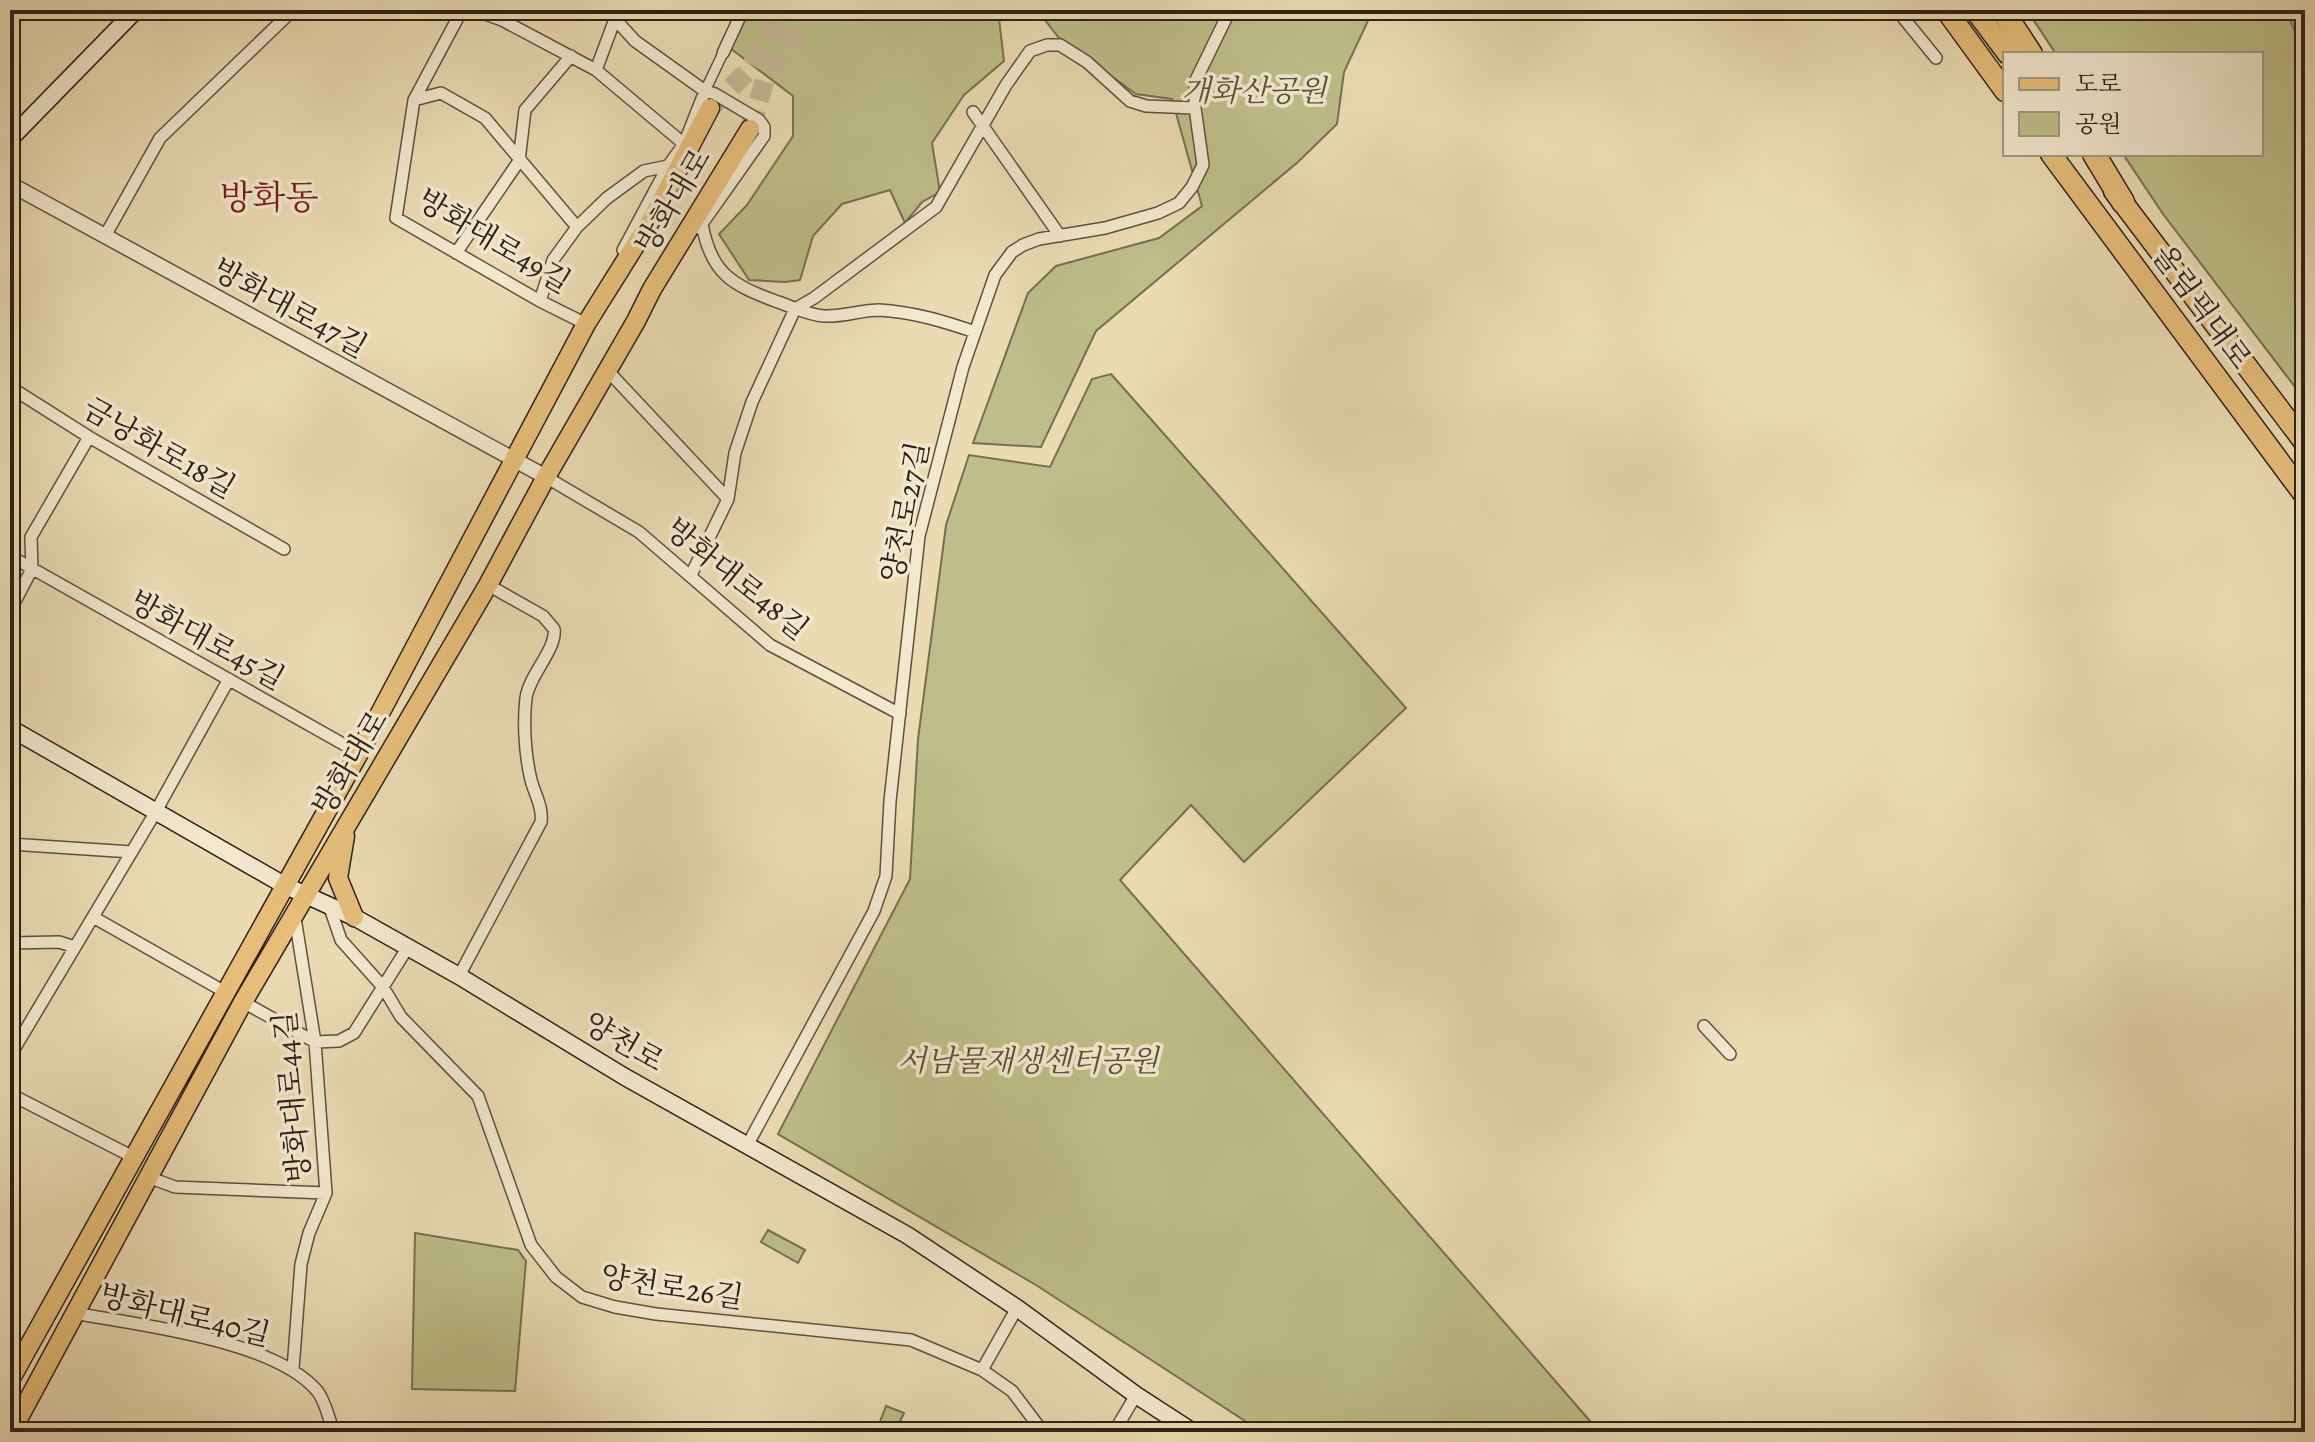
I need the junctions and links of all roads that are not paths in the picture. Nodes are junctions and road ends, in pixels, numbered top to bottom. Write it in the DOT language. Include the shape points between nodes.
graph roads {
  1 [pos="136,10"];
  2 [pos="293,10"];
  3 [pos="462,10"];
  4 [pos="474,10"];
  5 [pos="743,10"];
  6 [pos="1230,10"];
  7 [pos="1897,10"];
  8 [pos="1931,10"];
  9 [pos="1946,10"];
  10 [pos="1975,10"];
  11 [pos="2002,10"];
  12 [pos="614,15"];
  13 [pos="2006,52"];
  14 [pos="2030,52"];
  15 [pos="723,53"];
  16 [pos="1977,54"];
  17 [pos="571,56"];
  18 [pos="1936,58"];
  19 [pos="596,70"];
  20 [pos="2003,88"];
  21 [pos="414,100"];
  22 [pos="708,100"];
  23 [pos="1195,108"];
  24 [pos="973,112"];
  25 [pos="983,125"];
  26 [pos="750,129"];
  27 [pos="10,139"];
  28 [pos="684,144"];
  29 [pos="2052,156"];
  30 [pos="2087,156"];
  31 [pos="2095,156"];
  32 [pos="519,161"];
  33 [pos="668,166"];
  34 [pos="10,184"];
  35 [pos="2123,202"];
  36 [pos="702,224"];
  37 [pos="577,227"];
  38 [pos="105,236"];
  39 [pos="1060,236"];
  40 [pos="456,253"];
  41 [pos="540,301"];
  42 [pos="597,304"];
  43 [pos="795,309"];
  44 [pos="636,321"];
  45 [pos="586,324"];
  46 [pos="975,332"];
  47 [pos="607,370"];
  48 [pos="10,387"];
  49 [pos="89,437"];
  50 [pos="2305,443"];
  51 [pos="513,460"];
  52 [pos="2287,473"];
  53 [pos="546,477"];
  54 [pos="2305,496"];
  55 [pos="728,499"];
  56 [pos="2305,506"];
  57 [pos="284,549"];
  58 [pos="10,556"];
  59 [pos="32,569"];
  60 [pos="691,575"];
  61 [pos="488,585"];
  62 [pos="10,611"];
  63 [pos="229,679"];
  64 [pos="900,714"];
  65 [pos="10,728"];
  66 [pos="359,753"];
  67 [pos="155,813"];
  68 [pos="347,823"];
  69 [pos="10,844"];
  70 [pos="132,852"];
  71 [pos="284,885"];
  72 [pos="305,896"];
  73 [pos="329,905"];
  74 [pos="294,913"];
  75 [pos="93,917"];
  76 [pos="354,917"];
  77 [pos="10,943"];
  78 [pos="75,947"];
  79 [pos="408,947"];
  80 [pos="459,976"];
  81 [pos="383,987"];
  82 [pos="225,992"];
  83 [pos="243,1002"];
  84 [pos="1704,1026"];
  85 [pos="315,1042"];
  86 [pos="11,1052"];
  87 [pos="1730,1054"];
  88 [pos="10,1071"];
  89 [pos="10,1094"];
  90 [pos="748,1144"];
  91 [pos="135,1158"];
  92 [pos="148,1177"];
  93 [pos="326,1193"];
  94 [pos="1017,1308"];
  95 [pos="74,1313"];
  96 [pos="293,1369"];
  97 [pos="982,1370"];
  98 [pos="10,1380"];
  99 [pos="1136,1395"];
  100 [pos="11,1432"];
  101 [pos="334,1432"];
  102 [pos="1043,1432"];
  103 [pos="1114,1432"];
  104 [pos="1193,1432"];
  1 -- 27 [label="main road"];
  2 -- 38 [label="street" via="160,138"];
  3 -- 21 [label="street, 방화대로49길"];
  4 -- 17 [label="street, 방화대로"];
  5 -- 15 [label="street"];
  6 -- 23 [label="street, 양천로27길" via="1195,82"];
  7 -- 18 [label="street"];
  8 -- 16 [label="highway"];
  9 -- 16 [label="highway"];
  10 -- 13 [label="highway"];
  11 -- 14 [label="highway"];
  12 -- 19 [label="street"];
  12 -- 22 [label="street" via="635,41"];
  15 -- 22 [label="street"];
  16 -- 20 [label="highway"];
  17 -- 19 [label="street, 방화대로"];
  17 -- 32 [label="street" via="525,110"];
  19 -- 28 [label="street, 방화대로"];
  21 -- 32 [label="street" via="441,93 485,118"];
  21 -- 40 [label="street, 방화대로49길" via="396,218"];
  22 -- 28 [label="street"];
  22 -- 36 [label="street" via="715,94 759,120 764,136"];
  22 -- 42 [label="main road, 방화대로" via="653,217"];
  23 -- 25 [label="street" via="1130,101 1087,62 1060,45 1047,45 1030,51"];
  23 -- 39 [label="street, 양천로27길" via="1203,165 1179,203 1105,228"];
  24 -- 25 [label="street"];
  25 -- 39 [label="street"];
  25 -- 43 [label="street" via="936,207"];
  26 -- 44 [label="main road, 방화대로"];
  28 -- 33 [label="street"];
  29 -- 52 [label="highway, 올림픽대로"];
  30 -- 35 [label="highway, 올림픽대로"];
  31 -- 35 [label="highway"];
  32 -- 37 [label="street"];
  32 -- 40 [label="street"];
  33 -- 37 [label="street" via="644,171"];
  33 -- 42 [label="street"];
  34 -- 38 [label="street, 방화대로47길"];
  35 -- 50 [label="highway, 올림픽대로"];
  36 -- 43 [label="street" via="706,248 719,270 749,292"];
  36 -- 44 [label="street"];
  37 -- 41 [label="street" via="553,260"];
  38 -- 51 [label="street, 방화대로47길"];
  39 -- 46 [label="street, 양천로27길" via="1012,252 995,275"];
  40 -- 41 [label="street, 방화대로49길"];
  41 -- 45 [label="street, 방화대로49길"];
  42 -- 45 [label="main road, 방화대로"];
  43 -- 46 [label="street" via="819,316 902,313"];
  43 -- 55 [label="street" via="752,402 735,453"];
  44 -- 47 [label="main road, 방화대로"];
  45 -- 51 [label="main road, 방화대로"];
  46 -- 64 [label="street, 양천로27길" via="919,536"];
  47 -- 53 [label="main road, 방화대로"];
  47 -- 55 [label="street"];
  48 -- 49 [label="street, 금낭화로18길"];
  49 -- 57 [label="street, 금낭화로18길"];
  49 -- 59 [label="street" via="31,537"];
  51 -- 53 [label="street, 방화대로47길"];
  51 -- 66 [label="main road, 방화대로"];
  52 -- 54 [label="highway, 올림픽대로"];
  52 -- 56 [label="highway"];
  53 -- 60 [label="street, 방화대로48길" via="639,532"];
  53 -- 61 [label="main road, 방화대로"];
  55 -- 60 [label="street"];
  58 -- 59 [label="street, 방화대로45길"];
  59 -- 62 [label="street"];
  59 -- 63 [label="street, 방화대로45길"];
  60 -- 64 [label="street, 방화대로48길" via="770,645"];
  61 -- 68 [label="main road, 방화대로"];
  61 -- 80 [label="street" via="543,616 554,629 526,705 529,763 542,813"];
  63 -- 66 [label="street, 방화대로45길"];
  63 -- 67 [label="street"];
  64 -- 90 [label="street, 양천로27길" via="886,876 878,899"];
  65 -- 67 [label="main road, 양천로"];
  66 -- 71 [label="main road, 방화대로"];
  67 -- 70 [label="street"];
  67 -- 71 [label="main road, 양천로"];
  68 -- 72 [label="main road, 방화대로"];
  68 -- 76 [label="main road" via="338,878"];
  69 -- 70 [label="street"];
  70 -- 75 [label="street"];
  71 -- 72 [label="main road, 양천로"];
  71 -- 82 [label="main road, 방화대로"];
  72 -- 73 [label="main road, 양천로"];
  72 -- 74 [label="main road, 방화대로"];
  73 -- 76 [label="main road, 양천로"];
  73 -- 81 [label="street, 양천로26길" via="341,940"];
  74 -- 83 [label="main road, 방화대로"];
  74 -- 85 [label="street, 방화대로44길"];
  75 -- 78 [label="street"];
  75 -- 82 [label="street"];
  76 -- 79 [label="main road, 양천로"];
  77 -- 78 [label="street" via="59,942"];
  78 -- 86 [label="street"];
  79 -- 80 [label="main road, 양천로"];
  79 -- 81 [label="street"];
  80 -- 90 [label="main road, 양천로"];
  81 -- 85 [label="street" via="354,1033 339,1041"];
  81 -- 97 [label="street, 양천로26길" via="401,1017 478,1096 531,1245 556,1277 582,1297 656,1314 911,1340"];
  82 -- 91 [label="main road, 방화대로"];
  83 -- 85 [label="street"];
  83 -- 92 [label="main road, 방화대로"];
  84 -- 87 [label="street"];
  85 -- 93 [label="street, 방화대로44길"];
  86 -- 88 [label="street"];
  89 -- 91 [label="street"];
  90 -- 94 [label="main road, 양천로" via="907,1235"];
  91 -- 98 [label="main road, 방화대로"];
  92 -- 93 [label="street" via="175,1187"];
  92 -- 95 [label="main road, 방화대로"];
  93 -- 96 [label="street, 방화대로44길" via="301,1264"];
  94 -- 97 [label="street"];
  94 -- 99 [label="main road, 양천로"];
  95 -- 96 [label="street, 방화대로40길" via="197,1337"];
  95 -- 100 [label="main road, 방화대로"];
  96 -- 101 [label="street, 방화대로40길" via="321,1396"];
  97 -- 102 [label="street, 양천로26길" via="1012,1391"];
  99 -- 103 [label="street"];
  99 -- 104 [label="main road, 양천로"];
}
